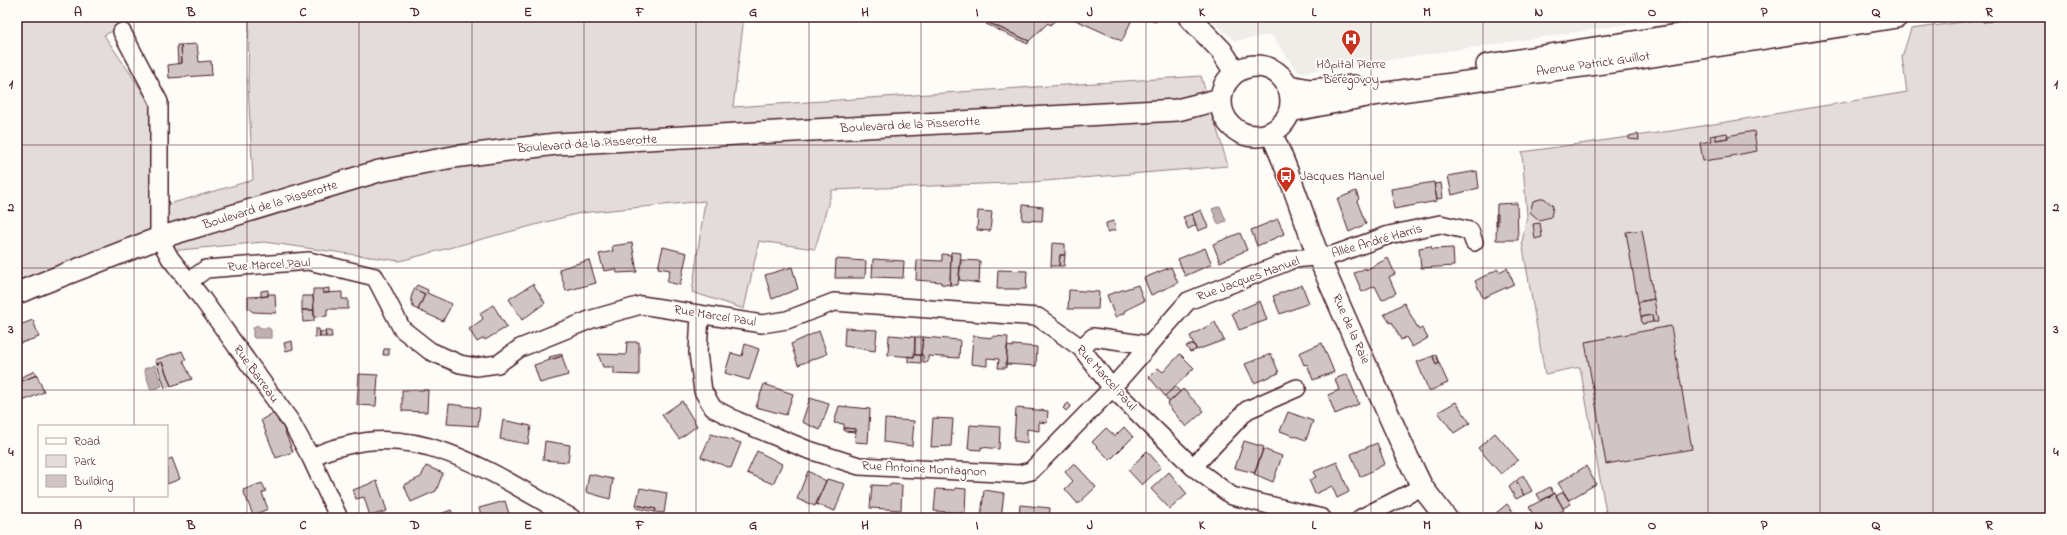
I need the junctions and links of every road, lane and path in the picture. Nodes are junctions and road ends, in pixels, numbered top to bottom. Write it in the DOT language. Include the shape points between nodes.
graph roads {
  1 [pos="1189,17"];
  2 [pos="1793,17"];
  3 [pos="1897,17"];
  4 [pos="122,32"];
  5 [pos="1235,72"];
  6 [pos="1289,86"];
  7 [pos="1223,108"];
  8 [pos="1290,111"];
  9 [pos="1271,133"];
  10 [pos="159,238"];
  11 [pos="1474,242"];
  12 [pos="1318,255"];
  13 [pos="188,282"];
  14 [pos="17,293"];
  15 [pos="700,314"];
  16 [pos="1150,345"];
  17 [pos="1081,348"];
  18 [pos="1112,388"];
  19 [pos="1297,388"];
  20 [pos="311,458"];
  21 [pos="1193,467"];
  22 [pos="1422,487"];
  23 [pos="339,518"];
  24 [pos="572,518"];
  25 [pos="1322,518"];
  26 [pos="1361,518"];
  27 [pos="1446,518"];
  1 -- 5 [label="street" via="1221,50"];
  2 -- 6 [label="street, Avenue Patrick Guillot" via="1343,88 1310,90"];
  3 -- 8 [label="street, Avenue Patrick Guillot" via="1633,59 1372,95"];
  4 -- 10 [label="street" via="159,102"];
  5 -- 6 [label="street" via="1251,66 1268,67 1280,75"];
  5 -- 7 [label="street" via="1225,84"];
  6 -- 8 [label="street" via="1292,99"];
  7 -- 9 [label="street" via="1234,128 1245,134 1258,136"];
  7 -- 10 [label="street, Boulevard de la Pisserotte" via="556,144 453,157 380,171"];
  8 -- 9 [label="street" via="1283,124"];
  9 -- 12 [label="street, Rue de la Raie"];
  10 -- 13 [label="street, Rue Barreau"];
  10 -- 14 [label="street, Boulevard de la Pisserotte"];
  11 -- 12 [label="street, Allée André Harris" via="1470,231 1440,224 1389,235 1333,255"];
  12 -- 16 [label="street, Rue Jacques Manuel" via="1294,259 1188,301"];
  12 -- 22 [label="street, Rue de la Raie"];
  13 -- 15 [label="street, Rue Marcel Paul" via="206,269 309,261 375,277 402,329 430,351 460,364 476,367 498,364 520,348 592,319 641,305"];
  13 -- 20 [label="street, Rue Barreau" via="291,422"];
  15 -- 17 [label="street, Rue Marcel Paul" via="762,324 786,320 834,302 1038,317"];
  15 -- 18 [label="street, Rue Antoine Montagnon" via="698,353 701,378 703,391 713,408 772,436 859,466 1019,474 1031,471"];
  16 -- 17 [label="street" via="1093,337"];
  16 -- 18 [label="street, Rue Jacques Manuel"];
  17 -- 18 [label="street, Rue Marcel Paul"];
  18 -- 21 [label="street, Rue Marcel Paul"];
  19 -- 21 [label="street" via="1247,410"];
  20 -- 23 [label="street, Rue Barreau"];
  20 -- 24 [label="street" via="322,451 358,442 400,440 416,443 461,457"];
  21 -- 25 [label="street, Rue Marcel Paul" via="1232,496"];
  22 -- 26 [label="street"];
  22 -- 27 [label="street, Rue de la Raie"];
}
